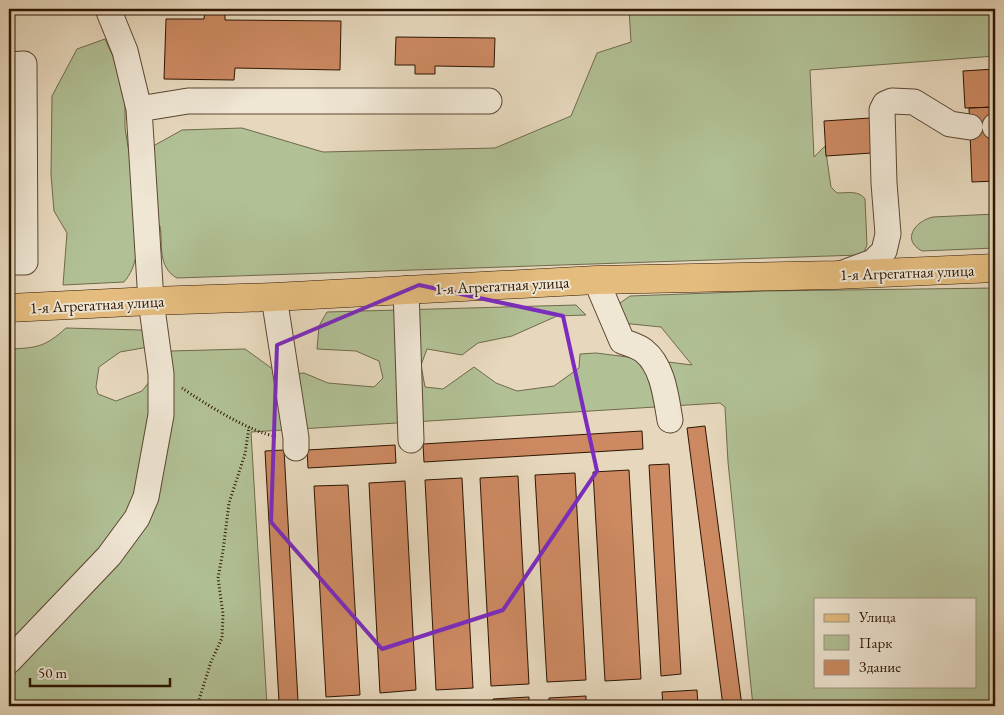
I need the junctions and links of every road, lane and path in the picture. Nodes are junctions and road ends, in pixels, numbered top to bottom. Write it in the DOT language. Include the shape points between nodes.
graph roads {
  1 [pos="108,9"];
  2 [pos="9,65"];
  3 [pos="490,101"];
  4 [pos="139,109"];
  5 [pos="970,127"];
  6 [pos="9,262"];
  7 [pos="995,268"];
  8 [pos="836,275"];
  9 [pos="596,280"];
  10 [pos="406,289"];
  11 [pos="274,297"];
  12 [pos="151,301"];
  13 [pos="9,308"];
  14 [pos="161,374"];
  15 [pos="670,420"];
  16 [pos="249,427"];
  17 [pos="411,440"];
  18 [pos="296,443"];
  19 [pos="9,661"];
  20 [pos="197,706"];
  21 [pos="217,706"];
  1 -- 4 [label="lane" via="125,51"];
  2 -- 6 [label="lane" via="24,64 25,262"];
  3 -- 4 [label="lane" via="188,101"];
  4 -- 12 [label="lane"];
  5 -- 8 [label="lane" via="950,124 914,102 892,101 886,104 882,110 888,234 884,251 873,262"];
  7 -- 8 [label="main road, 1-я Агрегатная улица"];
  8 -- 9 [label="main road, 1-я Агрегатная улица"];
  9 -- 10 [label="main road, 1-я Агрегатная улица"];
  9 -- 15 [label="lane" via="622,341 643,350 655,364 665,390"];
  10 -- 11 [label="main road, 1-я Агрегатная улица"];
  10 -- 17 [label="lane"];
  11 -- 12 [label="main road, 1-я Агрегатная улица"];
  11 -- 18 [label="lane"];
  12 -- 13 [label="main road, 1-я Агрегатная улица"];
  12 -- 14 [label="lane"];
  14 -- 16 [label="path" via="202,402"];
  14 -- 19 [label="lane" via="161,415 146,496 136,518 109,556"];
  16 -- 18 [label="path"];
  16 -- 20 [label="path" via="245,454 229,503 218,578 223,614 222,638"];
  20 -- 21 [label="path"];
}
